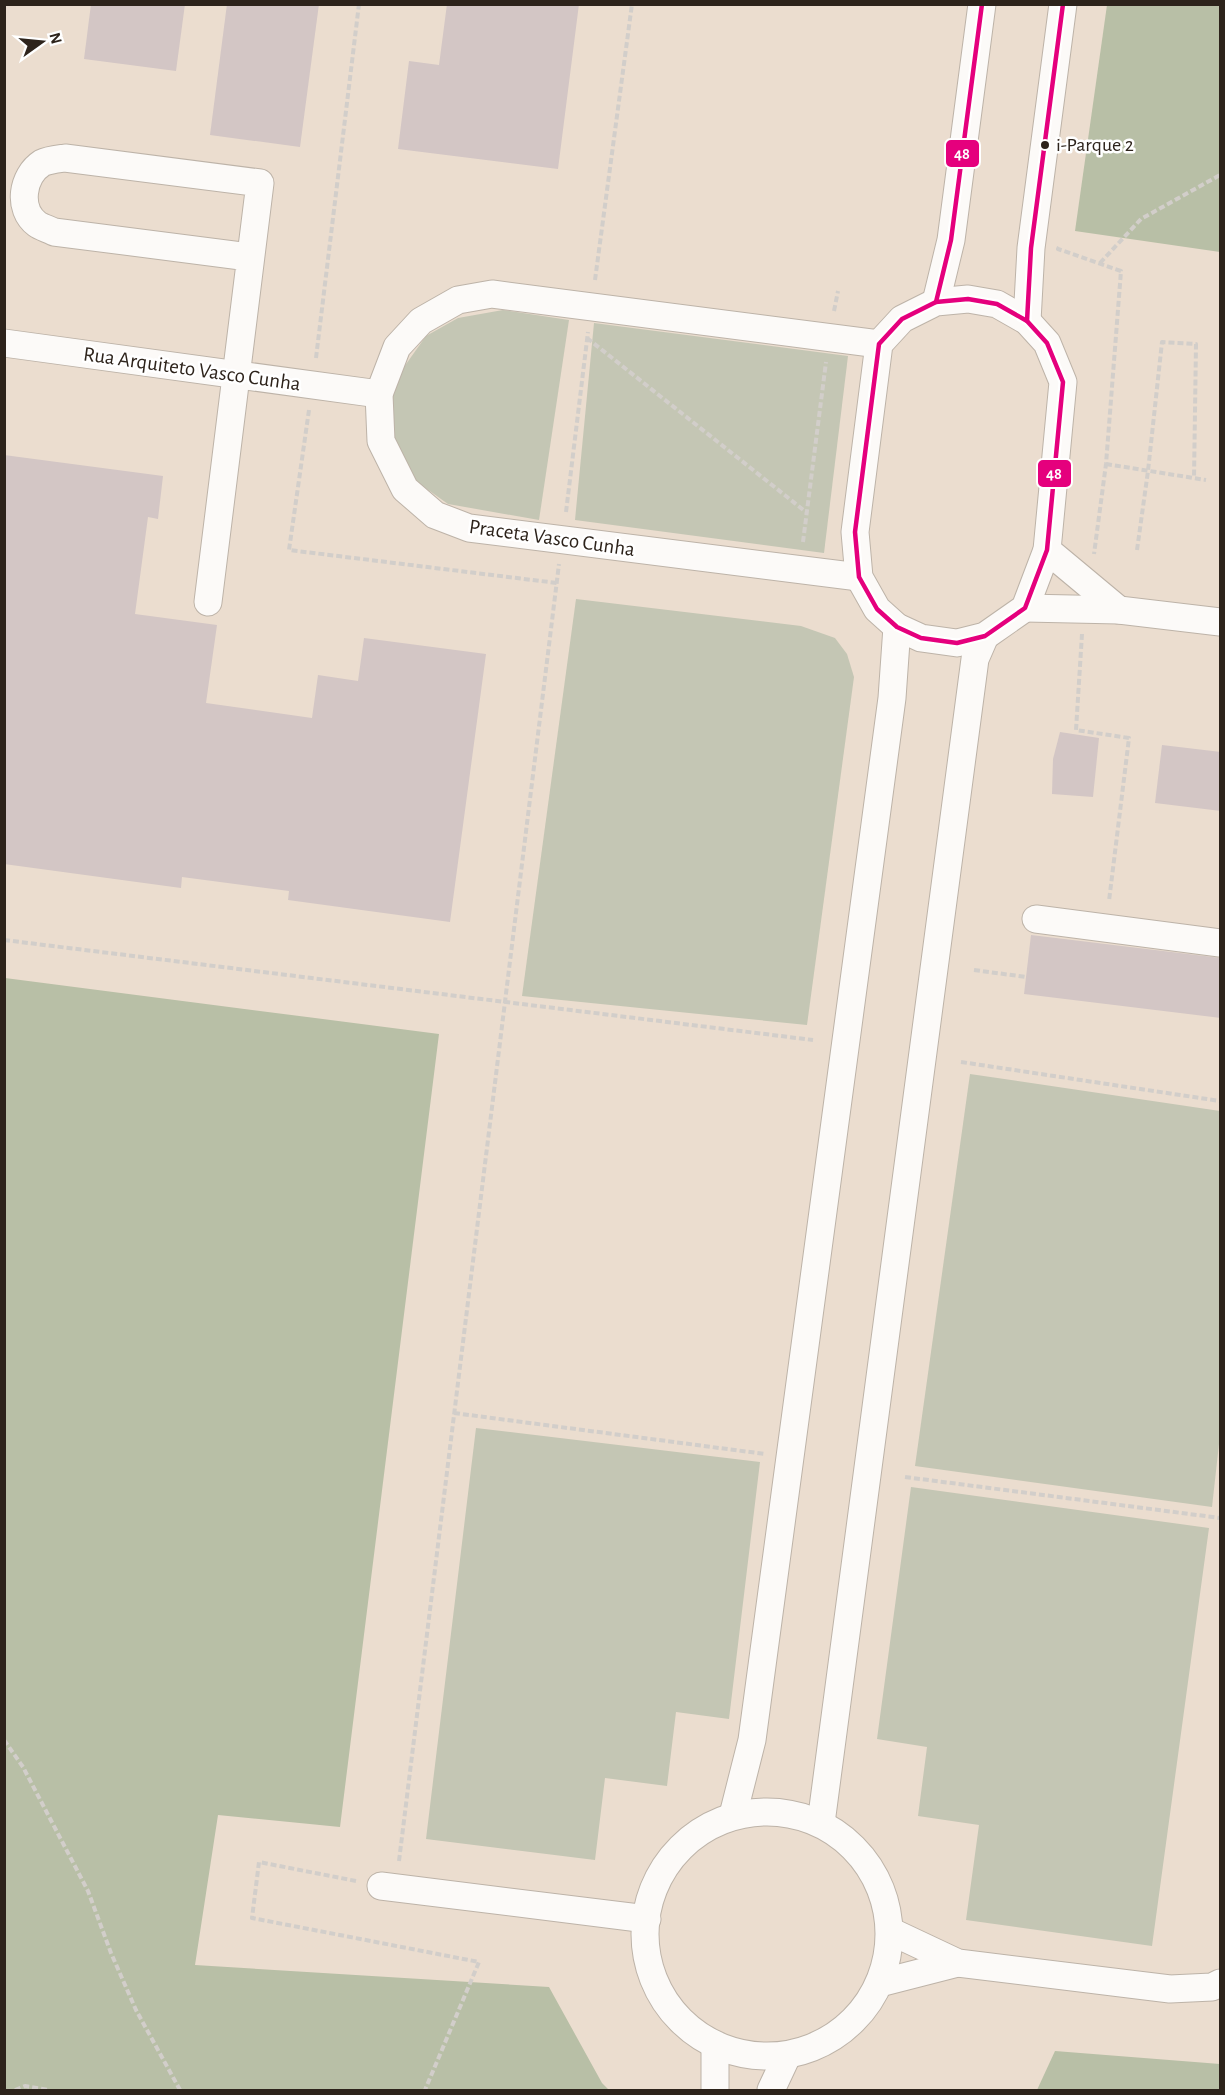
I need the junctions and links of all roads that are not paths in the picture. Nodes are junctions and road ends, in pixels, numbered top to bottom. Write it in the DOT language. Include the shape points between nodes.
graph roads {
  1 [pos="982,4"];
  2 [pos="1063,4"];
  3 [pos="249,257"];
  4 [pos="936,302"];
  5 [pos="1027,321"];
  6 [pos="4,343"];
  7 [pos="879,344"];
  8 [pos="236,375"];
  9 [pos="379,394"];
  10 [pos="1047,550"];
  11 [pos="859,577"];
  12 [pos="1086,597"];
  13 [pos="208,602"];
  14 [pos="1025,608"];
  15 [pos="1221,622"];
  16 [pos="897,627"];
  17 [pos="985,636"];
  18 [pos="1036,919"];
  19 [pos="1221,943"];
  20 [pos="733,1815"];
  21 [pos="821,1823"];
  22 [pos="388,1887"];
  23 [pos="646,1919"];
  24 [pos="890,1931"];
  25 [pos="958,1963"];
  26 [pos="880,1983"];
  27 [pos="1221,1983"];
  28 [pos="715,2046"];
  29 [pos="787,2056"];
  30 [pos="715,2091"];
  31 [pos="771,2091"];
  1 -- 4 [label="street" via="951,240"];
  2 -- 5 [label="street" via="1031,248"];
  3 -- 3 [label="street" via="260,183 65,158 42,163 28,178 23,194 27,212 36,224 54,232"];
  3 -- 8 [label="street"];
  4 -- 5 [label="street" via="968,299 997,304"];
  4 -- 7 [label="street" via="902,319"];
  5 -- 10 [label="street" via="1047,343 1063,382"];
  6 -- 8 [label="street, Rua Arquiteto Vasco Cunha"];
  7 -- 9 [label="street, Praceta Vasco Cunha" via="492,294 458,300 421,321 397,347"];
  7 -- 11 [label="street" via="855,532"];
  8 -- 9 [label="street, Rua Arquiteto Vasco Cunha"];
  8 -- 13 [label="street"];
  9 -- 11 [label="street, Praceta Vasco Cunha" via="381,441 405,489 435,515 469,528"];
  10 -- 12 [label="street"];
  10 -- 14 [label="street"];
  11 -- 16 [label="street" via="877,609"];
  12 -- 14 [label="street"];
  12 -- 15 [label="street" via="1119,609"];
  14 -- 17 [label="street"];
  16 -- 17 [label="street" via="921,638 957,643"];
  16 -- 20 [label="street" via="891,709 752,1740"];
  17 -- 21 [label="street" via="975,659"];
  18 -- 19 [label="street"];
  20 -- 21 [label="street" via="793,1813"];
  20 -- 23 [label="street" via="694,1834 665,1864 648,1903"];
  21 -- 24 [label="street" via="849,1842 871,1868 884,1898"];
  22 -- 23 [label="street"];
  23 -- 28 [label="street" via="644,1946 656,1987 680,2022"];
  24 -- 25 [label="street"];
  24 -- 26 [label="street"];
  25 -- 26 [label="street"];
  25 -- 27 [label="street" via="1170,1989"];
  26 -- 29 [label="street" via="858,2017 826,2043"];
  28 -- 29 [label="street" via="750,2056"];
  28 -- 30 [label="street"];
  29 -- 31 [label="street"];
}
